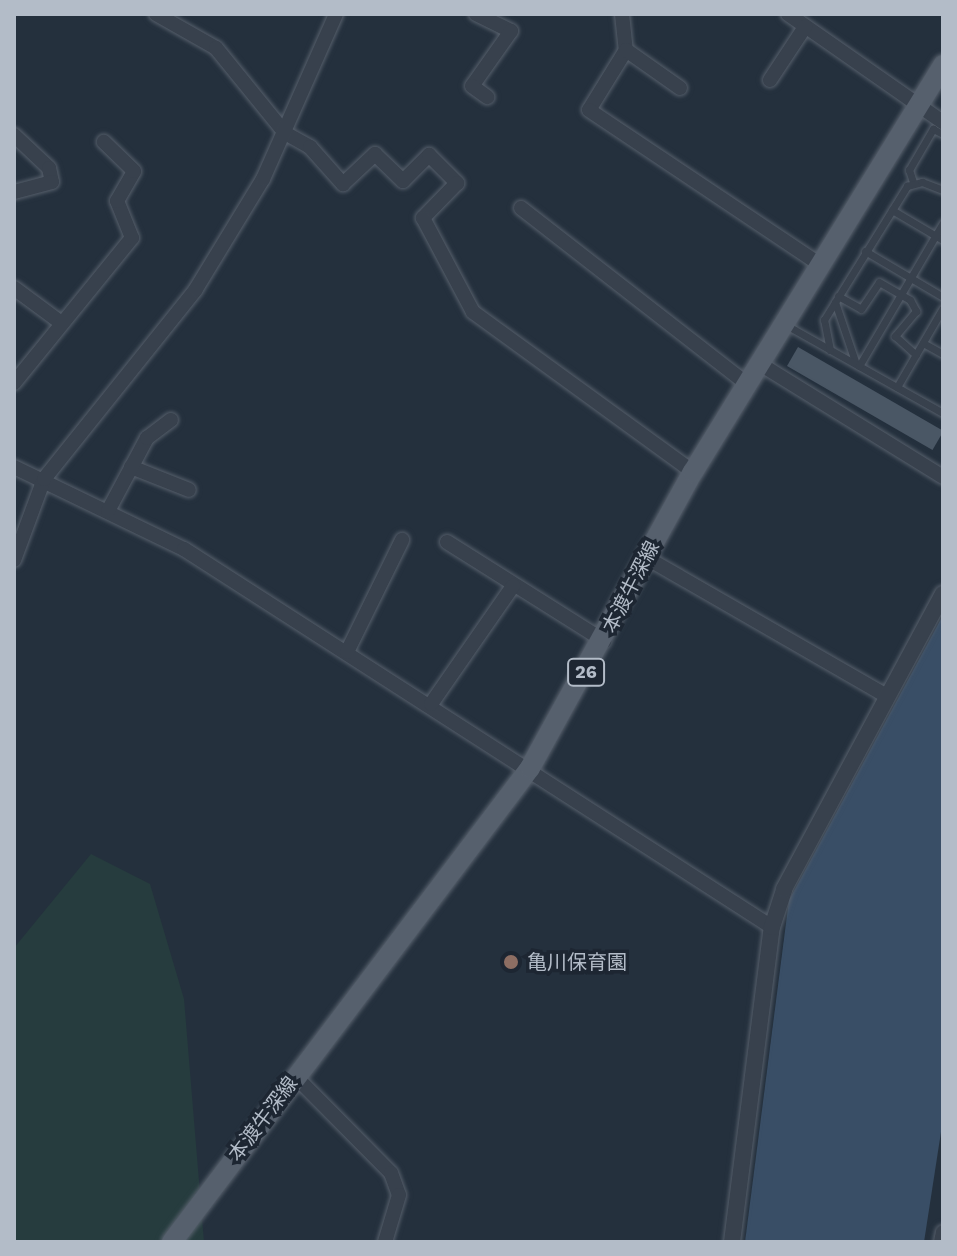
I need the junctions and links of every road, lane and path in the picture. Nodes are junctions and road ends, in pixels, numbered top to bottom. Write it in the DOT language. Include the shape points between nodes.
graph roads {
  1 [pos="156,14"];
  2 [pos="336,14"];
  3 [pos="476,14"];
  4 [pos="622,14"];
  5 [pos="788,14"];
  6 [pos="805,27"];
  7 [pos="626,50"];
  8 [pos="943,65"];
  9 [pos="770,80"];
  10 [pos="680,88"];
  11 [pos="487,97"];
  12 [pos="917,107"];
  13 [pos="943,122"];
  14 [pos="285,133"];
  15 [pos="943,134"];
  16 [pos="14,135"];
  17 [pos="104,142"];
  18 [pos="913,182"];
  19 [pos="943,190"];
  20 [pos="14,192"];
  21 [pos="521,208"];
  22 [pos="892,210"];
  23 [pos="943,223"];
  24 [pos="939,238"];
  25 [pos="865,251"];
  26 [pos="822,266"];
  27 [pos="911,279"];
  28 [pos="14,288"];
  29 [pos="902,295"];
  30 [pos="943,297"];
  31 [pos="836,299"];
  32 [pos="943,308"];
  33 [pos="60,322"];
  34 [pos="784,324"];
  35 [pos="923,343"];
  36 [pos="830,350"];
  37 [pos="943,354"];
  38 [pos="916,355"];
  39 [pos="760,364"];
  40 [pos="858,365"];
  41 [pos="14,383"];
  42 [pos="747,384"];
  43 [pos="897,387"];
  44 [pos="943,413"];
  45 [pos="171,420"];
  46 [pos="14,467"];
  47 [pos="131,467"];
  48 [pos="693,472"];
  49 [pos="943,477"];
  50 [pos="44,479"];
  51 [pos="189,490"];
  52 [pos="108,511"];
  53 [pos="402,540"];
  54 [pos="447,542"];
  55 [pos="645,557"];
  56 [pos="14,560"];
  57 [pos="513,586"];
  58 [pos="943,594"];
  59 [pos="604,641"];
  60 [pos="347,652"];
  61 [pos="888,697"];
  62 [pos="431,704"];
  63 [pos="530,768"];
  64 [pos="772,927"];
  65 [pos="295,1076"];
  66 [pos="943,1232"];
  67 [pos="172,1242"];
  68 [pos="385,1242"];
  69 [pos="732,1242"];
  70 [pos="941,1242"];
  1 -- 14 [label="street" via="216,48"];
  2 -- 14 [label="street"];
  3 -- 11 [label="street" via="511,31 472,86"];
  4 -- 7 [label="street"];
  5 -- 6 [label="street"];
  6 -- 9 [label="street"];
  6 -- 12 [label="street"];
  7 -- 10 [label="street"];
  7 -- 26 [label="street" via="589,110"];
  8 -- 12 [label="main road, 本渡牛深線 / 26"];
  12 -- 13 [label="street"];
  12 -- 26 [label="main road, 本渡牛深線 / 26"];
  14 -- 48 [label="street" via="310,147 343,184 375,154 403,181 429,155 457,183 423,218 473,312"];
  14 -- 50 [label="street" via="196,289"];
  15 -- 18 [label="lane" via="933,129 909,170"];
  16 -- 20 [label="street" via="49,168 52,182"];
  17 -- 33 [label="street" via="134,171 117,201 132,238"];
  18 -- 19 [label="lane"];
  18 -- 22 [label="lane"];
  21 -- 42 [label="street"];
  22 -- 24 [label="lane"];
  22 -- 25 [label="lane"];
  23 -- 24 [label="lane"];
  24 -- 27 [label="lane"];
  25 -- 27 [label="lane"];
  25 -- 31 [label="lane"];
  26 -- 34 [label="main road, 本渡牛深線 / 26"];
  27 -- 29 [label="lane"];
  27 -- 30 [label="lane"];
  28 -- 33 [label="street"];
  29 -- 31 [label="lane" via="879,282 861,309"];
  29 -- 38 [label="lane" via="916,311 895,336"];
  29 -- 40 [label="lane"];
  31 -- 36 [label="lane" via="821,330"];
  31 -- 40 [label="lane"];
  32 -- 35 [label="lane"];
  33 -- 41 [label="street"];
  34 -- 36 [label="lane"];
  34 -- 39 [label="main road, 本渡牛深線 / 26"];
  35 -- 37 [label="lane"];
  35 -- 38 [label="lane"];
  36 -- 40 [label="lane"];
  38 -- 43 [label="lane"];
  39 -- 42 [label="main road, 本渡牛深線 / 26"];
  39 -- 49 [label="street"];
  40 -- 43 [label="lane"];
  42 -- 48 [label="main road, 本渡牛深線 / 26"];
  43 -- 44 [label="lane"];
  45 -- 47 [label="street" via="147,438"];
  46 -- 50 [label="street"];
  47 -- 51 [label="street"];
  47 -- 52 [label="street"];
  48 -- 55 [label="main road, 本渡牛深線 / 26"];
  50 -- 52 [label="street"];
  50 -- 56 [label="street"];
  52 -- 60 [label="street" via="184,549"];
  53 -- 60 [label="street"];
  54 -- 57 [label="street"];
  55 -- 59 [label="main road, 本渡牛深線 / 26"];
  55 -- 61 [label="street"];
  57 -- 59 [label="street"];
  57 -- 62 [label="street"];
  58 -- 61 [label="street"];
  59 -- 63 [label="main road, 本渡牛深線 / 26"];
  60 -- 62 [label="street"];
  61 -- 64 [label="street" via="784,889"];
  62 -- 63 [label="street"];
  63 -- 64 [label="street"];
  63 -- 65 [label="main road, 本渡牛深線 / 26"];
  64 -- 69 [label="street"];
  65 -- 67 [label="main road, 本渡牛深線 / 26"];
  65 -- 68 [label="street" via="391,1173 399,1195"];
  66 -- 70 [label="street"];
}
